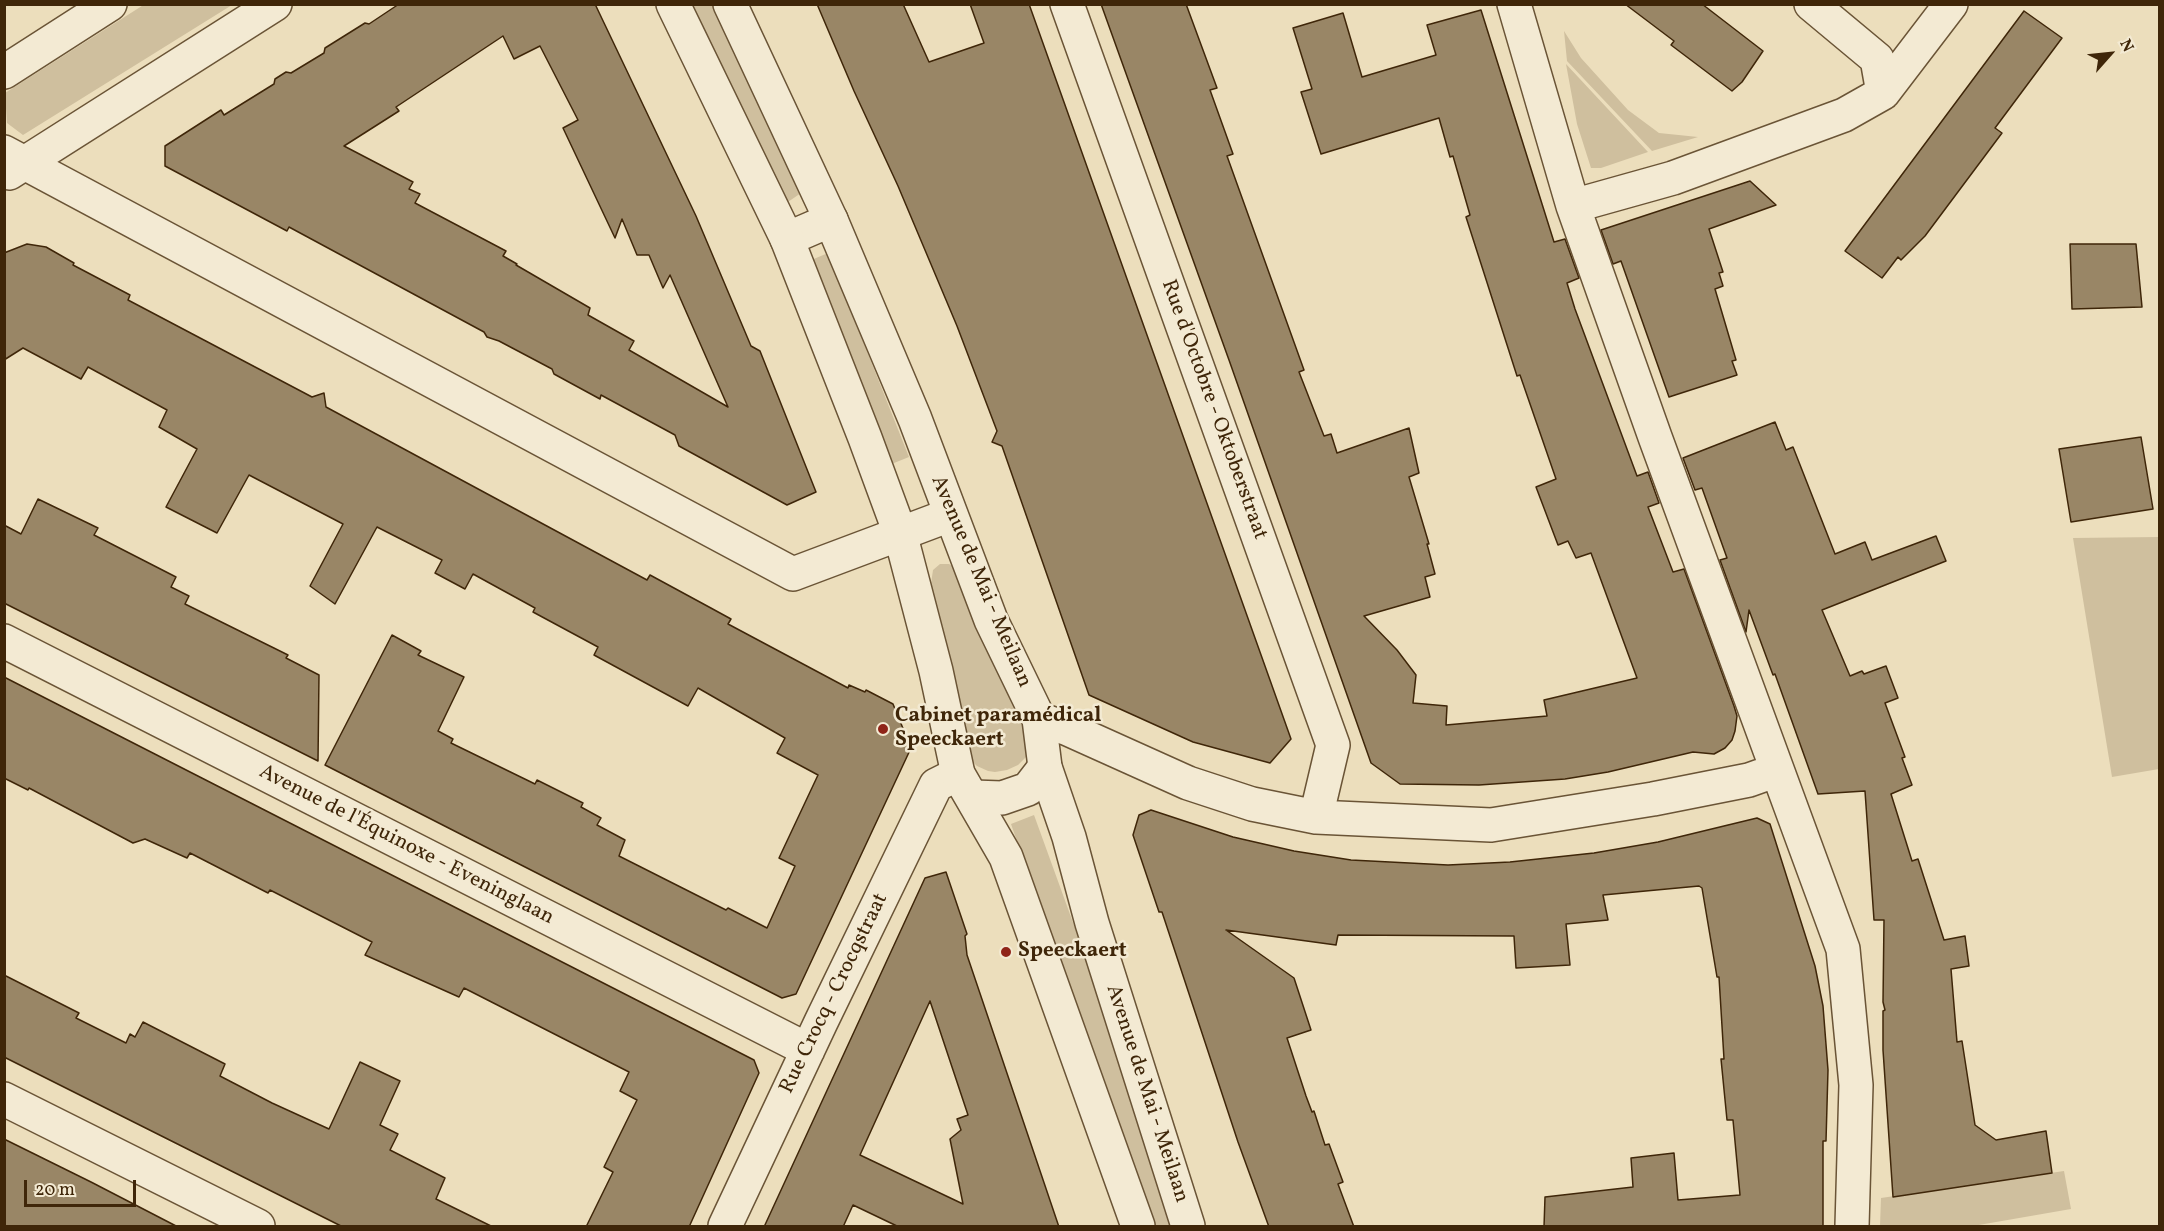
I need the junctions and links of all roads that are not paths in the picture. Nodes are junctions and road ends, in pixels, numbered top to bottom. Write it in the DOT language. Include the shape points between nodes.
graph roads {
  1 [pos="110,4"];
  2 [pos="275,4"];
  3 [pos="673,4"];
  4 [pos="730,4"];
  5 [pos="1067,4"];
  6 [pos="1514,4"];
  7 [pos="1811,4"];
  8 [pos="1952,4"];
  9 [pos="4,72"];
  10 [pos="1882,93"];
  11 [pos="11,163"];
  12 [pos="1573,206"];
  13 [pos="831,220"];
  14 [pos="787,239"];
  15 [pos="950,515"];
  16 [pos="900,533"];
  17 [pos="4,641"];
  18 [pos="1039,719"];
  19 [pos="1045,767"];
  20 [pos="1777,770"];
  21 [pos="966,785"];
  22 [pos="1316,818"];
  23 [pos="808,1050"];
  24 [pos="4,1099"];
  25 [pos="258,1227"];
  26 [pos="725,1227"];
  27 [pos="1138,1227"];
  28 [pos="1188,1227"];
  29 [pos="1852,1227"];
  1 -- 9 [label="street"];
  2 -- 11 [label="street"];
  3 -- 14 [label="street"];
  4 -- 13 [label="street, Avenue de Mai - Meilaan"];
  5 -- 22 [label="street, Rue d'Octobre - Oktoberstraat" via="1333,744"];
  6 -- 12 [label="street"];
  7 -- 10 [label="street" via="1877,59"];
  8 -- 10 [label="street"];
  10 -- 12 [label="street" via="1844,115 1673,178"];
  11 -- 16 [label="street" via="793,574"];
  12 -- 20 [label="street"];
  13 -- 14 [label="street"];
  13 -- 15 [label="street, Avenue de Mai - Meilaan" via="915,419"];
  14 -- 16 [label="street"];
  15 -- 16 [label="street"];
  15 -- 18 [label="street, Avenue de Mai - Meilaan" via="991,620"];
  16 -- 21 [label="street"];
  17 -- 23 [label="street, Avenue de l'Équinoxe - Eveninglaan"];
  18 -- 19 [label="street, Avenue de Mai - Meilaan"];
  18 -- 22 [label="street" via="1188,783 1252,804"];
  19 -- 21 [label="street" via="1028,789 1002,798"];
  19 -- 28 [label="street, Avenue de Mai - Meilaan"];
  20 -- 22 [label="street" via="1749,780 1653,799 1491,825"];
  20 -- 29 [label="street" via="1843,949 1856,1085"];
  21 -- 23 [label="street, Rue Crocq - Crocqstraat" via="936,785"];
  21 -- 27 [label="street" via="1006,857"];
  23 -- 26 [label="street, Rue Crocq - Crocqstraat"];
  24 -- 25 [label="street"];
}
